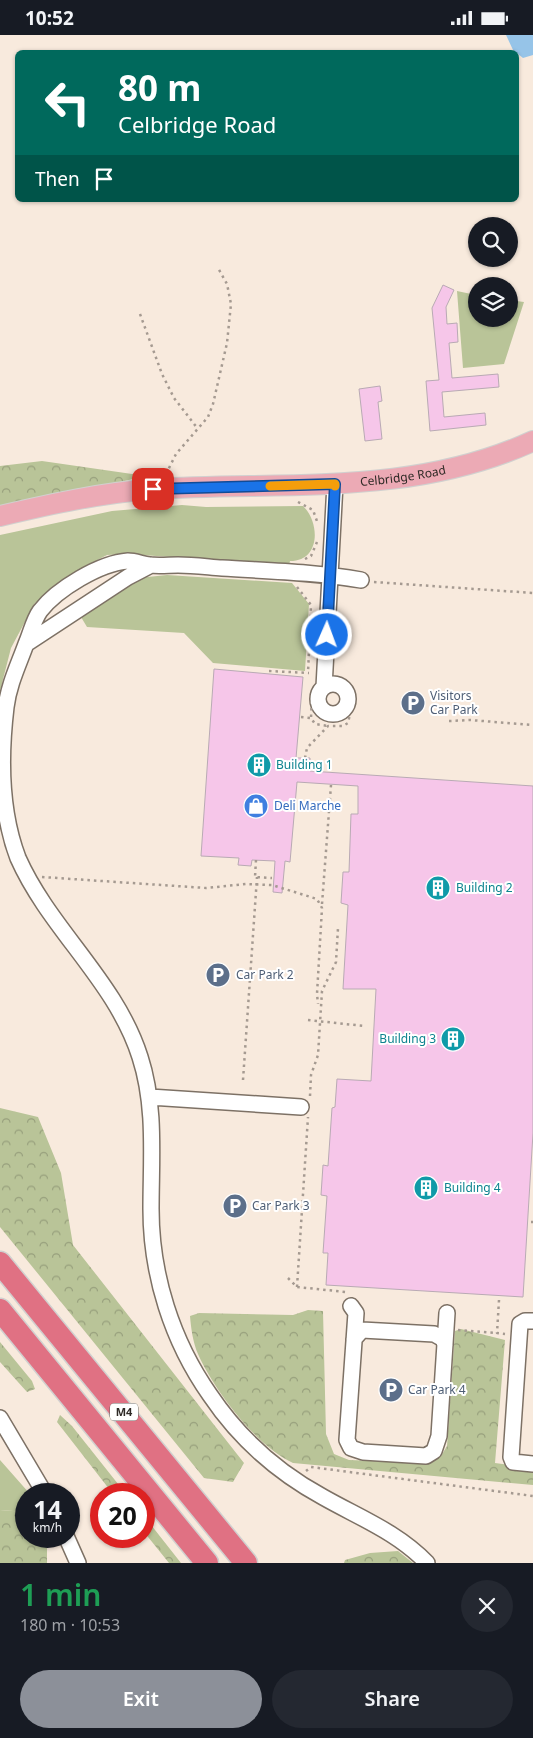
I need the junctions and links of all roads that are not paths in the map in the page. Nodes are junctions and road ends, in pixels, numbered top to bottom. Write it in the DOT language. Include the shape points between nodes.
graph roads {
  1 [pos="533,441"];
  2 [pos="335,484"];
  3 [pos="0,516"];
  4 [pos="151,565"];
  5 [pos="328,574"];
  6 [pos="361,579"];
  7 [pos="26,644"];
  8 [pos="318,689"];
  9 [pos="150,1097"];
  10 [pos="301,1107"];
  11 [pos="0,1263"];
  12 [pos="349,1302"];
  13 [pos="0,1310"];
  14 [pos="447,1313"];
  15 [pos="527,1330"];
  16 [pos="354,1339"];
  17 [pos="445,1345"];
  18 [pos="0,1418"];
  19 [pos="533,1464"];
  20 [pos="38,1483"];
  21 [pos="71,1548"];
  22 [pos="78,1563"];
  23 [pos="207,1563"];
  24 [pos="246,1563"];
  25 [pos="427,1563"];
  1 -- 2 [label="main road, Celbridge Road" via="487,460 434,473 405,479"];
  2 -- 3 [label="main road, Celbridge Road" via="108,493"];
  2 -- 5 [label="street"];
  4 -- 5 [label="street"];
  4 -- 7 [label="street"];
  4 -- 7 [label="street" via="129,561 86,575 37,614"];
  5 -- 6 [label="street"];
  5 -- 8 [label="street"];
  7 -- 9 [label="street" via="8,696 1,765 13,846 29,881 111,996 130,1029"];
  9 -- 10 [label="street"];
  9 -- 25 [label="street" via="154,1253 173,1328 194,1371 221,1411 251,1445 296,1481 393,1534"];
  11 -- 24 [label="highway, M4"];
  12 -- 16 [label="street" via="356,1313"];
  13 -- 23 [label="highway, M4"];
  14 -- 17 [label="street"];
  15 -- 19 [label="street" via="511,1457 513,1462"];
  16 -- 17 [label="street" via="362,1330 434,1335 443,1339"];
  16 -- 17 [label="street" via="347,1440 354,1451 363,1453 426,1456 434,1451"];
  18 -- 20 [label="street"];
  21 -- 22 [label="street"];
}
